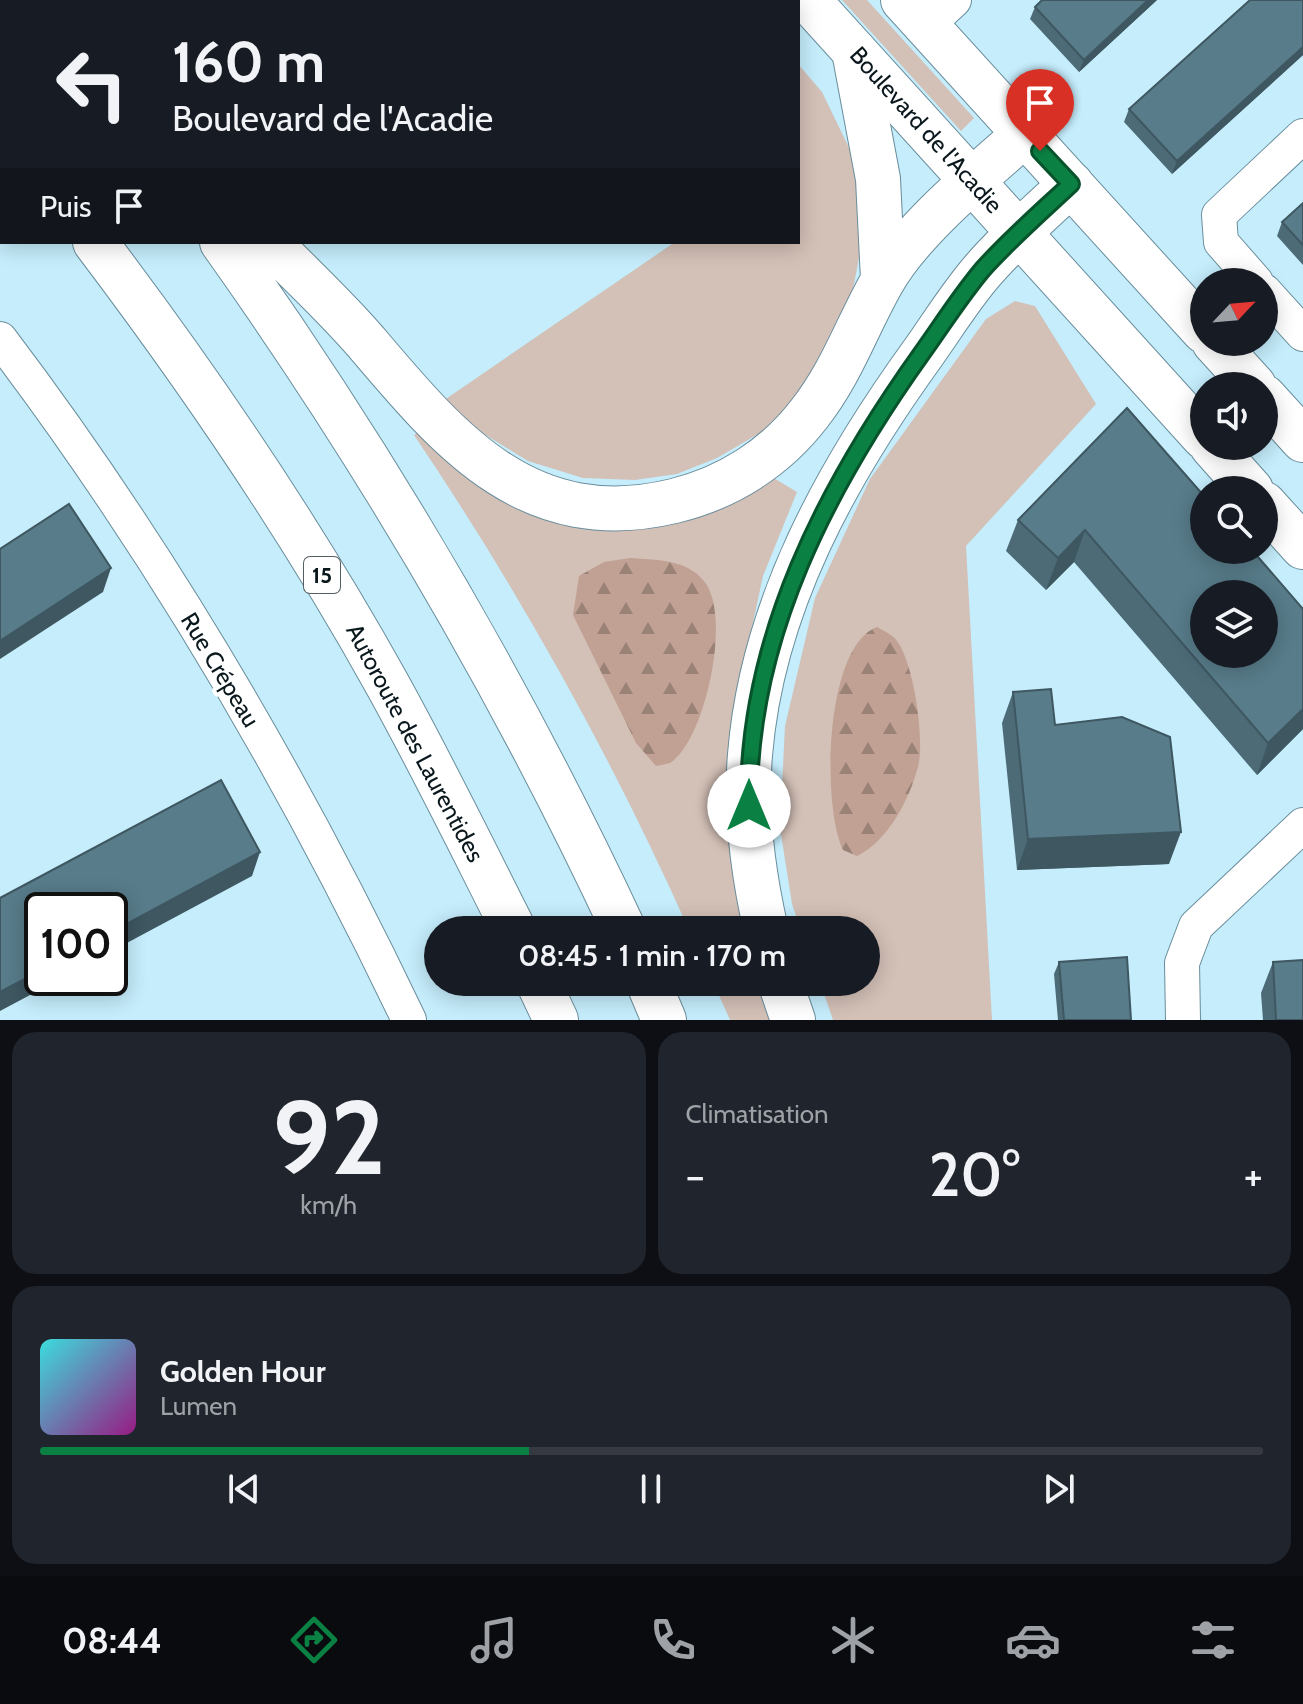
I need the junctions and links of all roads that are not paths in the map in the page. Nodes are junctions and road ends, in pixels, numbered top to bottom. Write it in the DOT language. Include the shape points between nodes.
graph roads {
  1 [pos="808,0"];
  2 [pos="928,8"];
  3 [pos="854,51"];
  4 [pos="1025,134"];
  5 [pos="1303,136"];
  6 [pos="973,181"];
  7 [pos="1071,184"];
  8 [pos="1019,232"];
  9 [pos="96,244"];
  10 [pos="223,244"];
  11 [pos="271,244"];
  12 [pos="1244,268"];
  13 [pos="883,279"];
  14 [pos="1278,306"];
  15 [pos="1190,316"];
  16 [pos="1303,334"];
  17 [pos="0,339"];
  18 [pos="1227,356"];
  19 [pos="1241,372"];
  20 [pos="1278,412"];
  21 [pos="1190,421"];
  22 [pos="1303,440"];
  23 [pos="1224,460"];
  24 [pos="1239,476"];
  25 [pos="1278,519"];
  26 [pos="1303,547"];
  27 [pos="1303,825"];
  28 [pos="507,916"];
  29 [pos="617,916"];
  30 [pos="764,916"];
  31 [pos="545,996"];
  32 [pos="654,996"];
  33 [pos="785,996"];
  34 [pos="409,1020"];
  35 [pos="556,1020"];
  36 [pos="664,1020"];
  37 [pos="793,1020"];
  38 [pos="1183,1020"];
  1 -- 3 [label="main road, Boulevard de l'Acadie"];
  2 -- 4 [label="main road"];
  3 -- 6 [label="main road, Boulevard de l'Acadie"];
  3 -- 13 [label="main road" via="878,179"];
  4 -- 6 [label="main road"];
  4 -- 7 [label="main road"];
  5 -- 12 [label="street" via="1219,215 1221,242"];
  6 -- 8 [label="main road, Boulevard de l'Acadie"];
  6 -- 13 [label="main road"];
  7 -- 8 [label="main road"];
  7 -- 15 [label="main road"];
  8 -- 21 [label="main road, Boulevard de l'Acadie"];
  8 -- 30 [label="main road" via="965,294 857,450 817,524 787,596 768,659 750,754 750,823"];
  9 -- 28 [label="main road, Autoroute des Laurentides / 15" via="212,404 310,554 385,680"];
  10 -- 29 [label="main road" via="315,377 445,586 548,770"];
  11 -- 13 [label="main road" via="364,339 427,414 480,463 539,493 603,508 659,505 709,491 774,451 820,400"];
  14 -- 16 [label="street"];
  17 -- 34 [label="street, Rue Crépeau" via="129,521 220,666 357,912"];
  18 -- 19 [label="main road"];
  20 -- 22 [label="main road"];
  23 -- 24 [label="main road"];
  25 -- 26 [label="main road"];
  27 -- 38 [label="street" via="1196,926 1182,963"];
  31 -- 35 [label="main road"];
  32 -- 36 [label="main road"];
  33 -- 37 [label="main road"];
}
